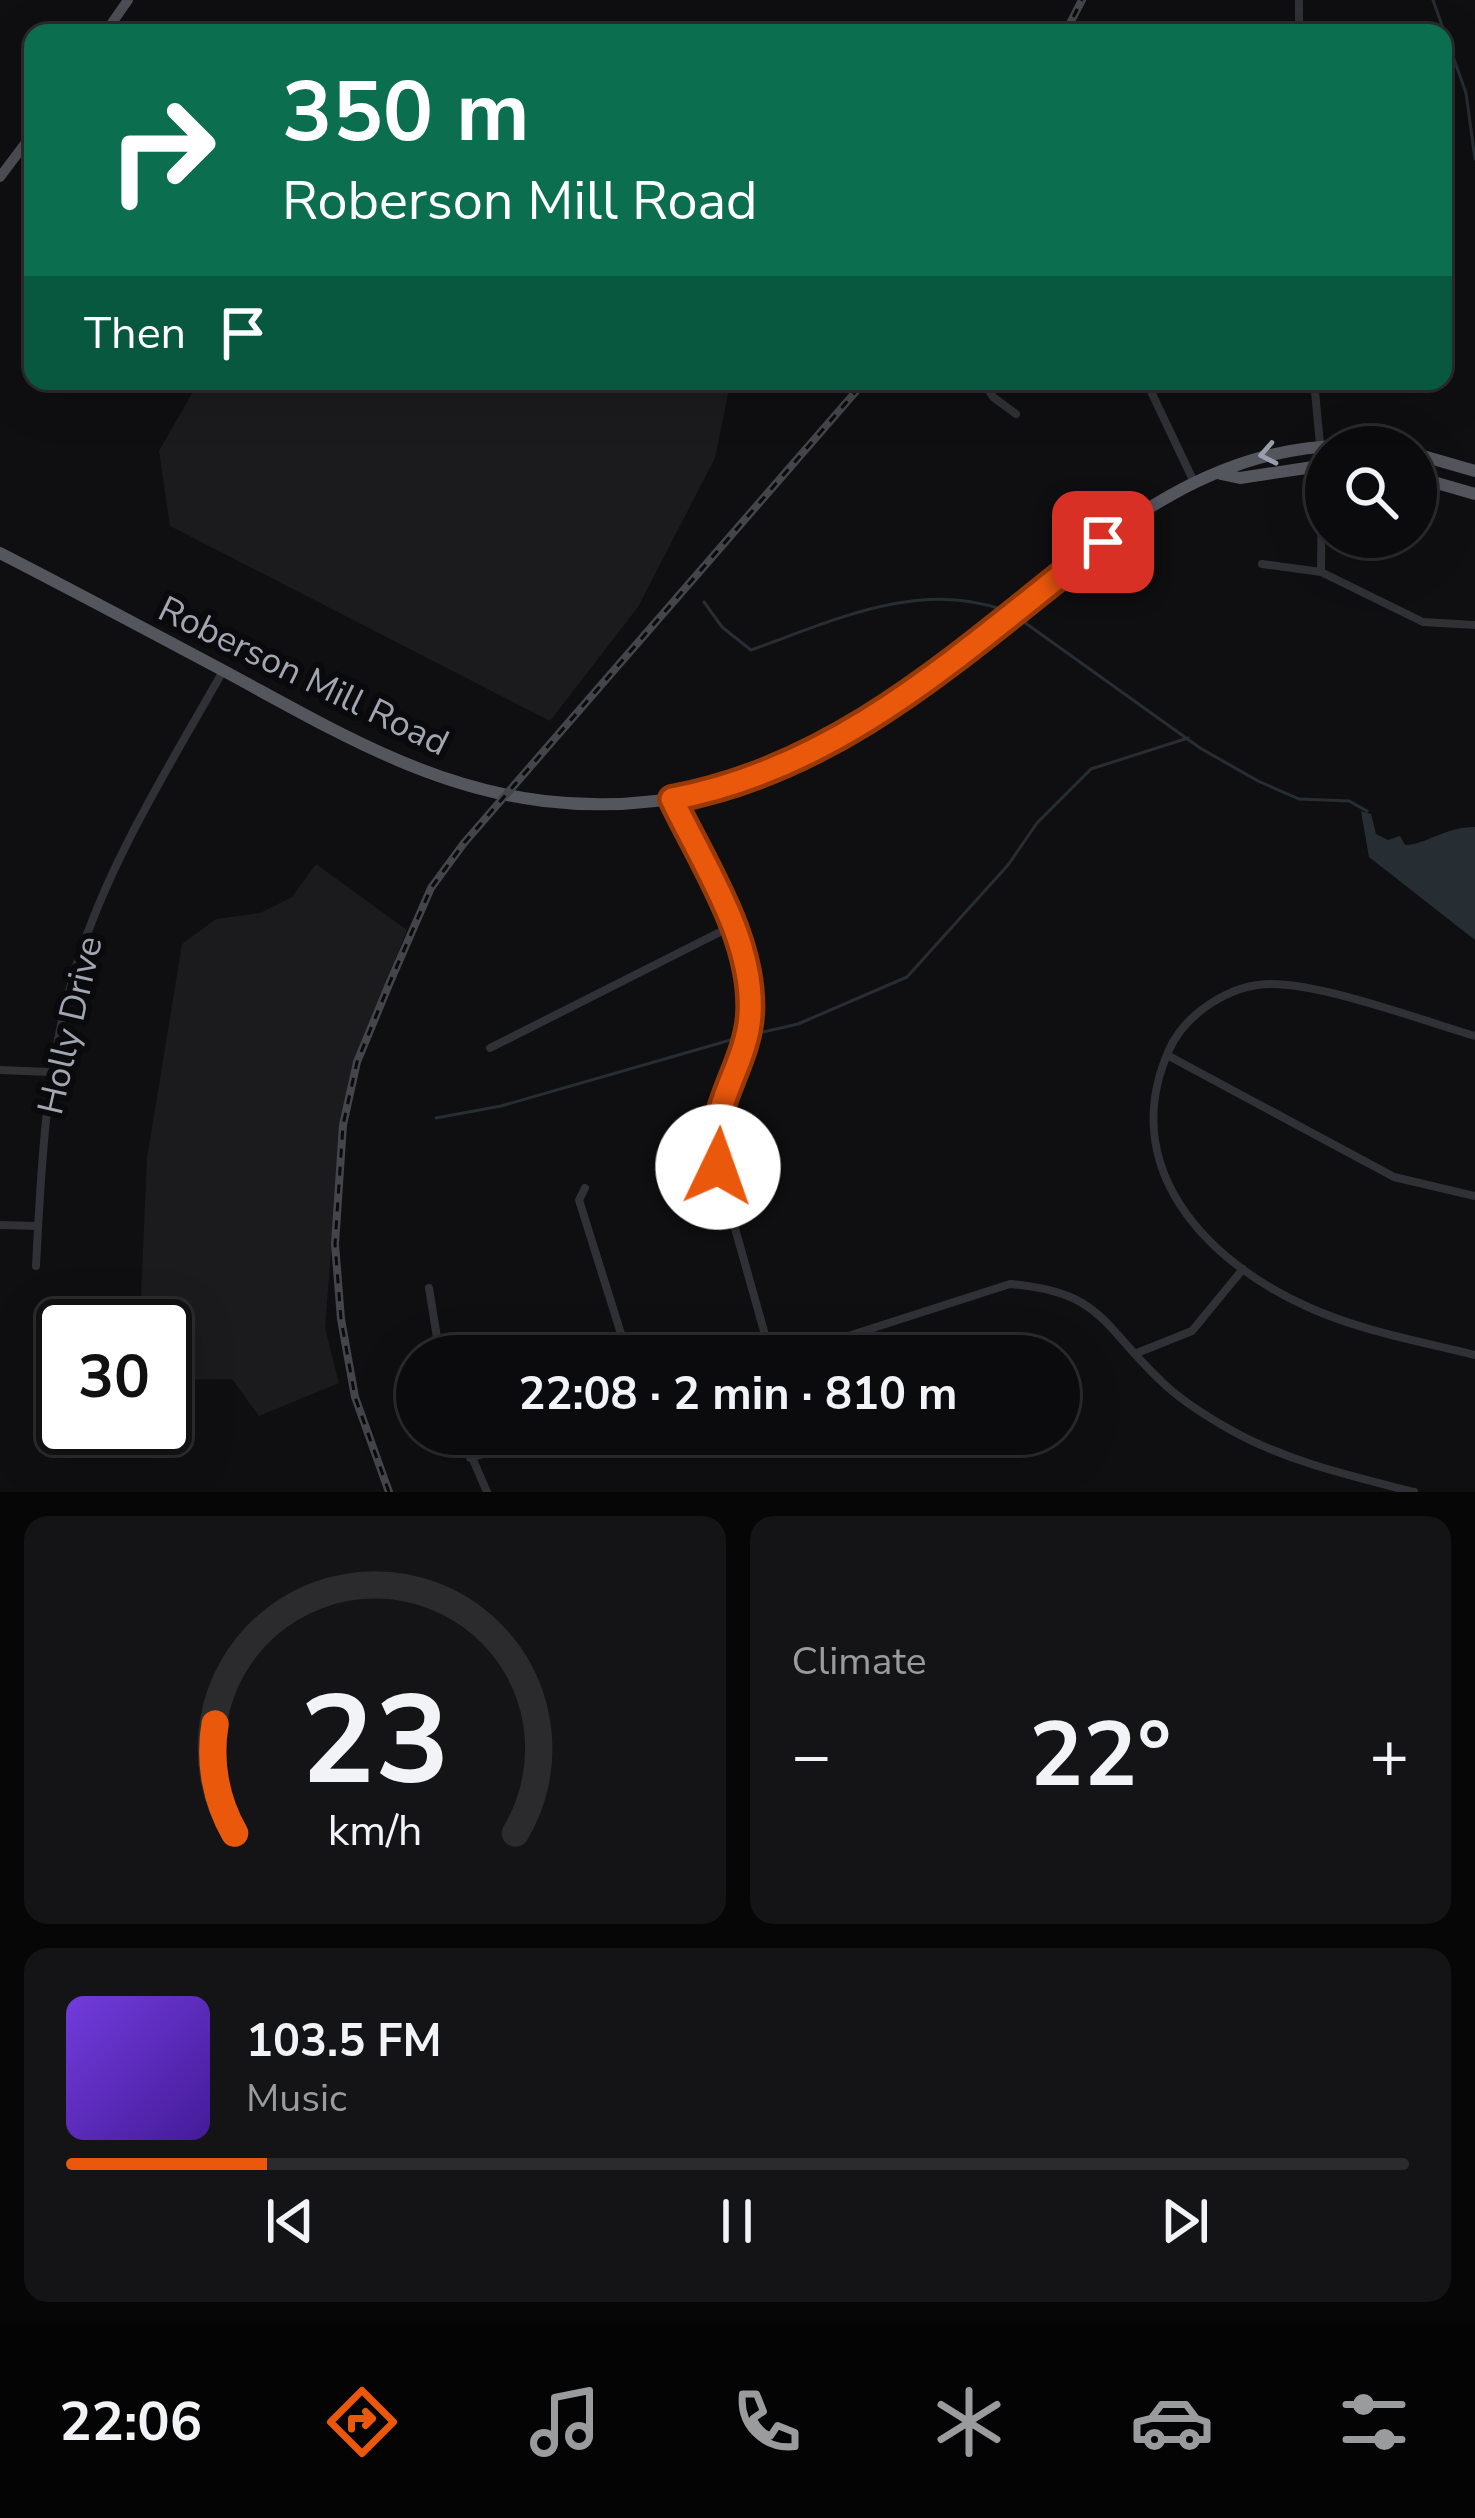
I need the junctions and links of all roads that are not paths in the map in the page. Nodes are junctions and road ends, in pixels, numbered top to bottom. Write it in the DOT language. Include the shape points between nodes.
graph roads {
  1 [pos="24,145"];
  2 [pos="0,178"];
  3 [pos="989,390"];
  4 [pos="1150,390"];
  5 [pos="1315,390"];
  6 [pos="1016,414"];
  7 [pos="1318,426"];
  8 [pos="1305,448"];
  9 [pos="1437,460"];
  10 [pos="1305,468"];
  11 [pos="1475,470"];
  12 [pos="1220,474"];
  13 [pos="1437,483"];
  14 [pos="1195,484"];
  15 [pos="1475,494"];
  16 [pos="0,554"];
  17 [pos="1321,558"];
  18 [pos="1262,565"];
  19 [pos="1321,572"];
  20 [pos="1475,625"];
  21 [pos="223,670"];
  22 [pos="672,799"];
  23 [pos="732,926"];
  24 [pos="1475,1036"];
  25 [pos="490,1048"];
  26 [pos="1167,1054"];
  27 [pos="0,1070"];
  28 [pos="50,1072"];
  29 [pos="585,1189"];
  30 [pos="1475,1196"];
  31 [pos="0,1225"];
  32 [pos="38,1226"];
  33 [pos="36,1266"];
  34 [pos="1243,1269"];
  35 [pos="429,1288"];
  36 [pos="437,1335"];
  37 [pos="622,1335"];
  38 [pos="765,1335"];
  39 [pos="851,1335"];
  40 [pos="1137,1353"];
  41 [pos="1475,1355"];
  42 [pos="469,1455"];
  43 [pos="482,1455"];
  44 [pos="470,1459"];
  45 [pos="487,1492"];
  46 [pos="1414,1492"];
  1 -- 2 [label="main road"];
  3 -- 6 [label="street"];
  4 -- 14 [label="street"];
  5 -- 7 [label="street"];
  8 -- 12 [label="highway, Roberson Mill Road, one-way" via="1267,452"];
  9 -- 11 [label="highway"];
  10 -- 12 [label="highway, Roberson Mill Road"];
  12 -- 14 [label="highway, Roberson Mill Road"];
  13 -- 15 [label="highway"];
  14 -- 22 [label="highway, Roberson Mill Road" via="1103,542 857,730 778,770"];
  16 -- 21 [label="highway, Roberson Mill Road"];
  17 -- 19 [label="street"];
  18 -- 19 [label="street"];
  19 -- 20 [label="street" via="1423,622"];
  21 -- 22 [label="highway, Roberson Mill Road" via="384,756 460,784 557,802"];
  21 -- 28 [label="street, Holly Drive" via="96,913"];
  22 -- 23 [label="street"];
  23 -- 25 [label="street"];
  23 -- 38 [label="street" via="751,981 750,1021 713,1150"];
  24 -- 26 [label="street" via="1274,984 1205,1007"];
  26 -- 30 [label="street" via="1394,1177"];
  26 -- 34 [label="street" via="1155,1083 1158,1158 1194,1227"];
  27 -- 28 [label="street"];
  28 -- 32 [label="street, Holly Drive"];
  29 -- 37 [label="street" via="580,1200"];
  31 -- 32 [label="street"];
  32 -- 33 [label="street, Holly Drive"];
  34 -- 40 [label="street" via="1192,1331"];
  34 -- 41 [label="street" via="1367,1329"];
  35 -- 36 [label="street"];
  39 -- 40 [label="street" via="1010,1284 1096,1309"];
  40 -- 46 [label="street" via="1161,1382 1229,1429 1295,1459"];
  42 -- 44 [label="street"];
  43 -- 44 [label="street"];
  44 -- 45 [label="street"];
}
